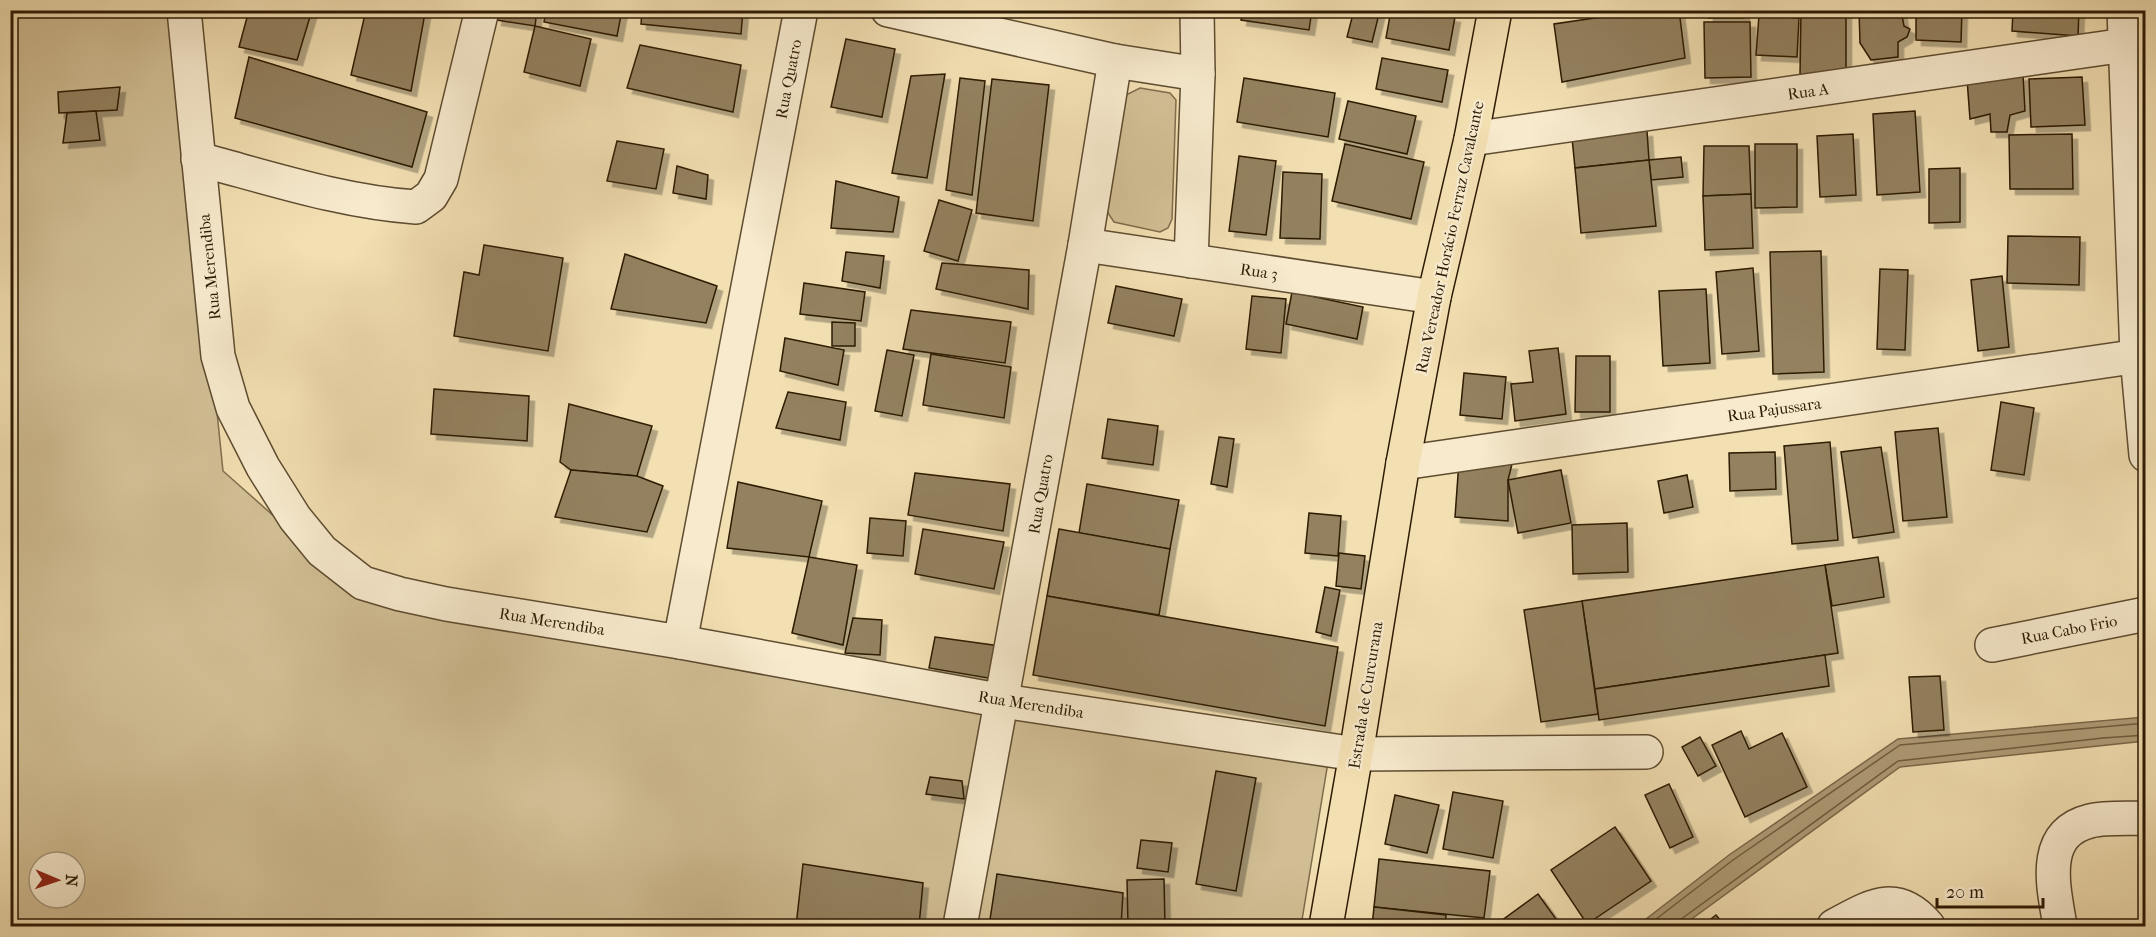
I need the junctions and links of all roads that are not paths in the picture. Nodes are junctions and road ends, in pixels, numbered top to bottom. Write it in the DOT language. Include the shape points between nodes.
graph roads {
  1 [pos="184,10"];
  2 [pos="482,10"];
  3 [pos="801,10"];
  4 [pos="888,10"];
  5 [pos="1197,10"];
  6 [pos="1495,10"];
  7 [pos="2124,10"];
  8 [pos="2136,44"];
  9 [pos="1115,61"];
  10 [pos="1198,74"];
  11 [pos="1471,139"];
  12 [pos="198,159"];
  13 [pos="1085,245"];
  14 [pos="1191,261"];
  15 [pos="1434,297"];
  16 [pos="2141,356"];
  17 [pos="2145,455"];
  18 [pos="1402,463"];
  19 [pos="2145,614"];
  20 [pos="680,642"];
  21 [pos="1992,645"];
  22 [pos="1003,701"];
  23 [pos="1646,752"];
  24 [pos="1356,754"];
  25 [pos="2145,818"];
  26 [pos="960,927"];
  27 [pos="1326,927"];
  28 [pos="1834,927"];
  29 [pos="1928,927"];
  30 [pos="2060,927"];
  1 -- 12 [label="street, Rua Merendiba"];
  2 -- 12 [label="street" via="441,179 431,196 416,207 309,188"];
  3 -- 20 [label="street, Rua Quatro"];
  4 -- 9 [label="street"];
  5 -- 10 [label="street"];
  6 -- 11 [label="main road, Rua Vereador Horácio Ferraz Cavalcante"];
  7 -- 8 [label="street"];
  8 -- 11 [label="street, Rua A"];
  8 -- 16 [label="street"];
  9 -- 10 [label="street"];
  9 -- 13 [label="street, Rua Quatro"];
  10 -- 14 [label="street"];
  11 -- 15 [label="main road, Rua Vereador Horácio Ferraz Cavalcante"];
  12 -- 20 [label="street, Rua Merendiba" via="218,356 233,408 263,467 322,551 363,583 400,594"];
  13 -- 14 [label="street, Rua 3"];
  13 -- 22 [label="street, Rua Quatro"];
  14 -- 15 [label="street, Rua 3"];
  15 -- 18 [label="main road, Rua Vereador Horácio Ferraz Cavalcante"];
  16 -- 17 [label="street"];
  16 -- 18 [label="street, Rua Pajussara"];
  18 -- 24 [label="main road, Estrada de Curcurana"];
  19 -- 21 [label="street, Rua Cabo Frio"];
  20 -- 22 [label="street, Rua Merendiba"];
  22 -- 24 [label="street, Rua Merendiba"];
  22 -- 26 [label="street, Rua Quatro"];
  23 -- 24 [label="street, Rua Merendiba"];
  24 -- 27 [label="main road, Estrada de Curcurana"];
  25 -- 30 [label="street" via="2091,821 2066,831 2054,852 2053,883"];
  28 -- 29 [label="street" via="1870,906 1887,902 1905,906"];
}
